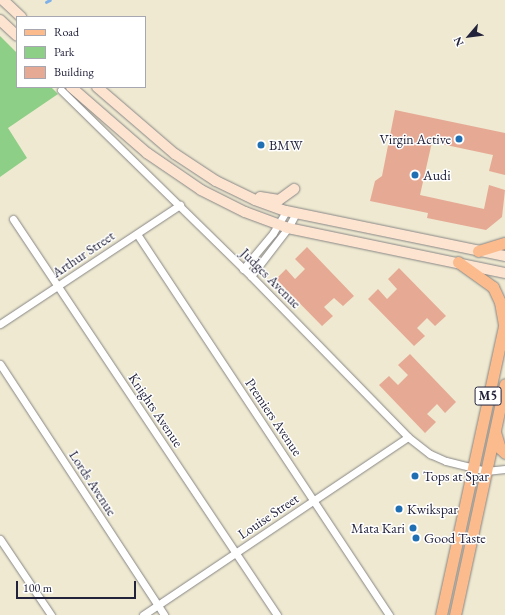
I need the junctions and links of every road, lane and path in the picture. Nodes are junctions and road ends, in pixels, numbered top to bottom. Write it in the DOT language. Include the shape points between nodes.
graph roads {
  1 [pos="3,0"];
  2 [pos="20,16"];
  3 [pos="0,20"];
  4 [pos="16,35"];
  5 [pos="66,88"];
  6 [pos="98,88"];
  7 [pos="294,189"];
  8 [pos="239,193"];
  9 [pos="180,205"];
  10 [pos="291,212"];
  11 [pos="13,219"];
  12 [pos="283,227"];
  13 [pos="137,234"];
  14 [pos="505,243"];
  15 [pos="478,251"];
  16 [pos="505,256"];
  17 [pos="458,262"];
  18 [pos="243,269"];
  19 [pos="505,273"];
  20 [pos="250,276"];
  21 [pos="58,286"];
  22 [pos="505,323"];
  23 [pos="0,324"];
  24 [pos="0,364"];
  25 [pos="505,384"];
  26 [pos="495,429"];
  27 [pos="408,437"];
  28 [pos="505,453"];
  29 [pos="471,469"];
  30 [pos="505,469"];
  31 [pos="486,471"];
  32 [pos="314,500"];
  33 [pos="0,539"];
  34 [pos="236,553"];
  35 [pos="157,605"];
  36 [pos="51,615"];
  37 [pos="143,615"];
  38 [pos="164,615"];
  39 [pos="277,615"];
  40 [pos="389,615"];
  41 [pos="441,615"];
  42 [pos="455,615"];
  1 -- 2 [label="main road"];
  3 -- 4 [label="main road"];
  5 -- 9 [label="street, Judges Avenue"];
  5 -- 12 [label="main road, Judges Avenue" via="178,176 245,212"];
  6 -- 8 [label="main road" via="175,154"];
  7 -- 8 [label="main road" via="279,200"];
  8 -- 10 [label="main road"];
  9 -- 13 [label="street, Arthur Street"];
  9 -- 18 [label="street, Judges Avenue"];
  10 -- 12 [label="street"];
  10 -- 15 [label="main road"];
  11 -- 21 [label="street, Knights Avenue"];
  12 -- 17 [label="main road, Judges Avenue"];
  12 -- 18 [label="street"];
  12 -- 20 [label="street"];
  13 -- 21 [label="street, Arthur Street"];
  13 -- 32 [label="street, Premiers Avenue"];
  14 -- 15 [label="main road"];
  15 -- 16 [label="main road"];
  17 -- 19 [label="main road, Judges Avenue"];
  17 -- 22 [label="main road" via="493,287"];
  18 -- 20 [label="street, Judges Avenue"];
  20 -- 27 [label="street, Judges Avenue"];
  21 -- 23 [label="street, Arthur Street"];
  21 -- 34 [label="street, Knights Avenue"];
  22 -- 29 [label="main road, M5"];
  24 -- 35 [label="street, Lords Avenue"];
  25 -- 26 [label="main road, M5"];
  26 -- 28 [label="main road" via="497,441"];
  26 -- 31 [label="main road, M5"];
  27 -- 29 [label="street, Judges Avenue" via="437,458"];
  27 -- 32 [label="street, Louise Street"];
  29 -- 31 [label="street, Judges Avenue"];
  29 -- 41 [label="main road, M5"];
  30 -- 31 [label="street, Judges Avenue"];
  31 -- 42 [label="main road, M5"];
  32 -- 34 [label="street, Louise Street"];
  32 -- 40 [label="street, Premiers Avenue"];
  33 -- 36 [label="street"];
  34 -- 35 [label="street, Louise Street"];
  34 -- 39 [label="street, Knights Avenue"];
  35 -- 37 [label="street, Louise Street"];
  35 -- 38 [label="street, Lords Avenue"];
}
